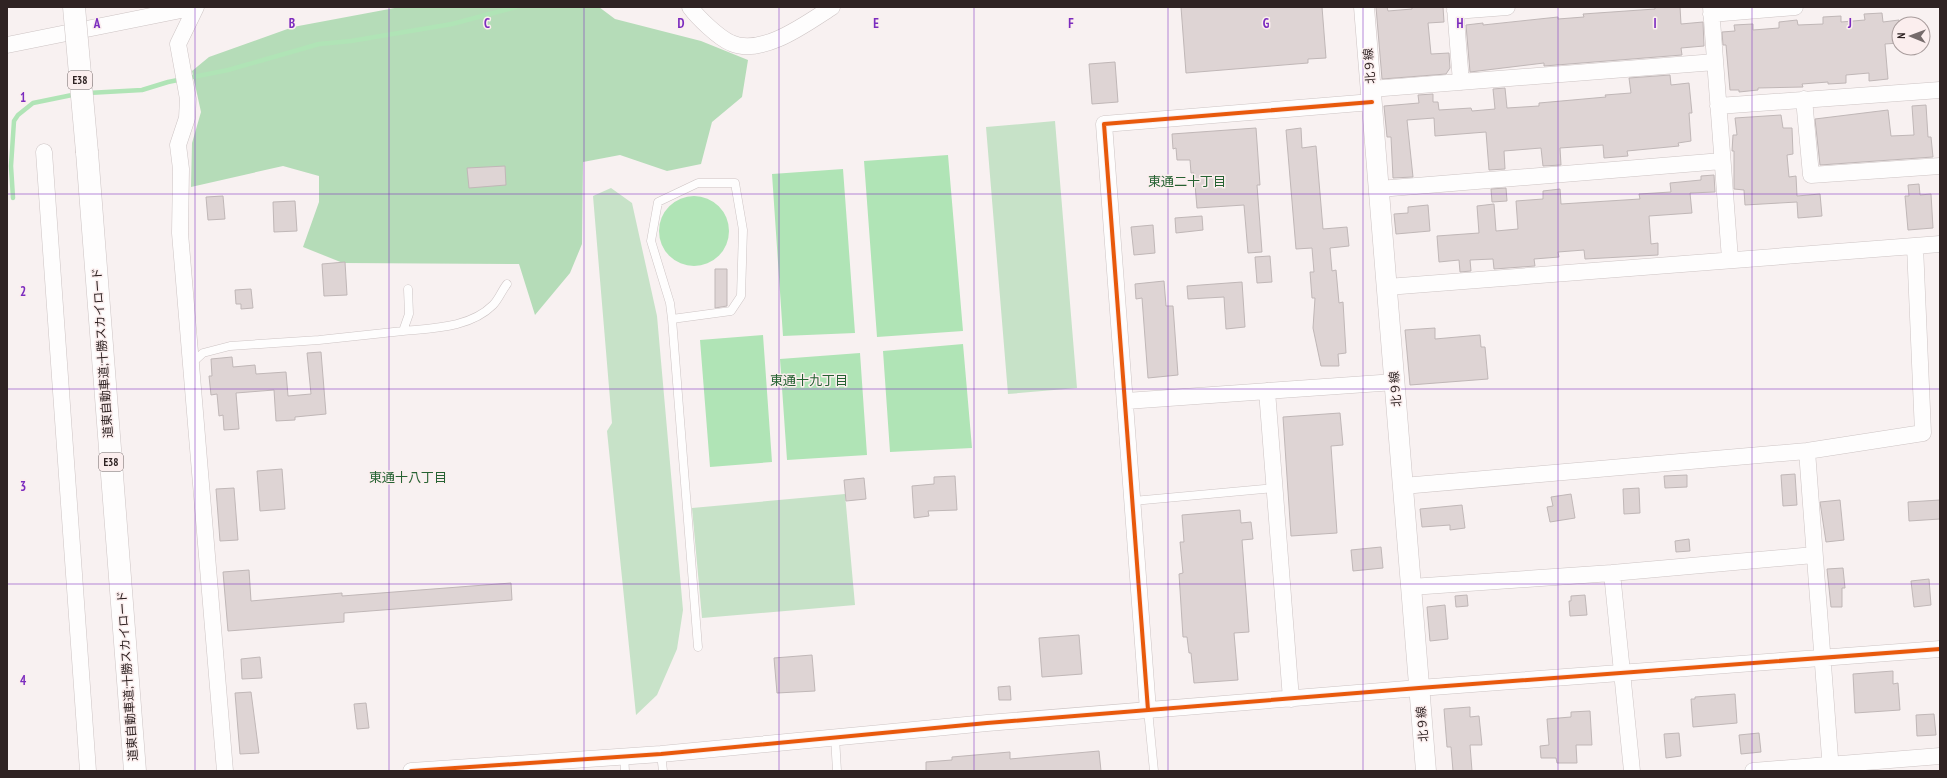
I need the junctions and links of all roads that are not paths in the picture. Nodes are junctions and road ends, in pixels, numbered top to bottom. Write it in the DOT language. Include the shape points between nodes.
graph roads {
  1 [pos="74,7"];
  2 [pos="196,7"];
  3 [pos="690,7"];
  4 [pos="832,7"];
  5 [pos="1364,7"];
  6 [pos="1507,7"];
  7 [pos="1795,7"];
  8 [pos="1455,9"];
  9 [pos="1711,10"];
  10 [pos="7,45"];
  11 [pos="1715,62"];
  12 [pos="1461,82"];
  13 [pos="1940,90"];
  14 [pos="1371,96"];
  15 [pos="1804,100"];
  16 [pos="1718,106"];
  17 [pos="44,152"];
  18 [pos="1722,161"];
  19 [pos="1940,166"];
  20 [pos="1379,189"];
  21 [pos="1940,244"];
  22 [pos="1915,246"];
  23 [pos="1730,259"];
  24 [pos="506,284"];
  25 [pos="1387,287"];
  26 [pos="408,289"];
  27 [pos="672,319"];
  28 [pos="403,331"];
  29 [pos="190,364"];
  30 [pos="1395,382"];
  31 [pos="1267,391"];
  32 [pos="1126,401"];
  33 [pos="1807,451"];
  34 [pos="1403,486"];
  35 [pos="1275,488"];
  36 [pos="1133,501"];
  37 [pos="1814,556"];
  38 [pos="1612,573"];
  39 [pos="1411,587"];
  40 [pos="698,647"];
  41 [pos="1940,649"];
  42 [pos="1822,657"];
  43 [pos="1622,673"];
  44 [pos="1419,688"];
  45 [pos="1291,699"];
  46 [pos="1148,710"];
  47 [pos="835,737"];
  48 [pos="661,754"];
  49 [pos="1940,756"];
  50 [pos="625,763"];
  51 [pos="1830,768"];
  52 [pos="450,769"];
  53 [pos="427,770"];
  54 [pos="88,771"];
  55 [pos="135,771"];
  56 [pos="225,771"];
  57 [pos="411,771"];
  58 [pos="663,771"];
  59 [pos="836,771"];
  60 [pos="1154,771"];
  61 [pos="1426,771"];
  62 [pos="1632,771"];
  63 [pos="1753,771"];
  1 -- 55 [label="highway, 道東自動車道;十勝スカイロード / E38, bridge"];
  2 -- 10 [label="street"];
  2 -- 29 [label="street" via="178,44 188,99 187,118 178,145 181,169 180,234"];
  3 -- 4 [label="street" via="701,21 731,43 750,46 766,43 800,28"];
  5 -- 14 [label="street, 北９線"];
  6 -- 8 [label="street"];
  7 -- 9 [label="street"];
  8 -- 12 [label="street"];
  9 -- 11 [label="street"];
  11 -- 12 [label="street"];
  11 -- 16 [label="street"];
  12 -- 14 [label="street"];
  13 -- 15 [label="street"];
  14 -- 20 [label="street, 北９線"];
  14 -- 32 [label="street" via="1104,124"];
  15 -- 16 [label="street"];
  15 -- 19 [label="street" via="1810,175"];
  16 -- 18 [label="street"];
  17 -- 54 [label="street"];
  18 -- 20 [label="street"];
  18 -- 23 [label="street"];
  20 -- 25 [label="street, 北９線"];
  21 -- 22 [label="street"];
  22 -- 23 [label="street"];
  22 -- 33 [label="street" via="1923,433"];
  23 -- 25 [label="street"];
  24 -- 28 [label="lane" via="493,305 467,322"];
  25 -- 30 [label="street, 北９線"];
  26 -- 28 [label="lane" via="409,314"];
  27 -- 27 [label="lane" via="670,302 651,241 658,202 698,183 735,183 743,230 741,296 731,312"];
  27 -- 40 [label="lane"];
  28 -- 29 [label="lane" via="230,346 203,353"];
  29 -- 56 [label="street"];
  30 -- 31 [label="street"];
  30 -- 34 [label="street, 北９線"];
  31 -- 32 [label="street"];
  31 -- 35 [label="street"];
  32 -- 36 [label="street"];
  33 -- 34 [label="street"];
  33 -- 37 [label="street"];
  34 -- 39 [label="street, 北９線"];
  35 -- 36 [label="lane"];
  35 -- 45 [label="street"];
  36 -- 46 [label="street"];
  37 -- 38 [label="street"];
  37 -- 42 [label="street"];
  38 -- 39 [label="street"];
  38 -- 43 [label="street"];
  39 -- 44 [label="street, 北９線"];
  41 -- 42 [label="street"];
  42 -- 43 [label="street"];
  42 -- 51 [label="street"];
  43 -- 44 [label="street"];
  43 -- 62 [label="street"];
  44 -- 45 [label="street"];
  44 -- 61 [label="street, 北９線"];
  45 -- 46 [label="street"];
  46 -- 47 [label="street"];
  46 -- 60 [label="lane"];
  47 -- 48 [label="street"];
  47 -- 59 [label="lane"];
  48 -- 50 [label="street"];
  48 -- 58 [label="lane"];
  49 -- 51 [label="street"];
  50 -- 52 [label="street"];
  51 -- 63 [label="street"];
  52 -- 53 [label="street"];
  53 -- 57 [label="street"];
}
